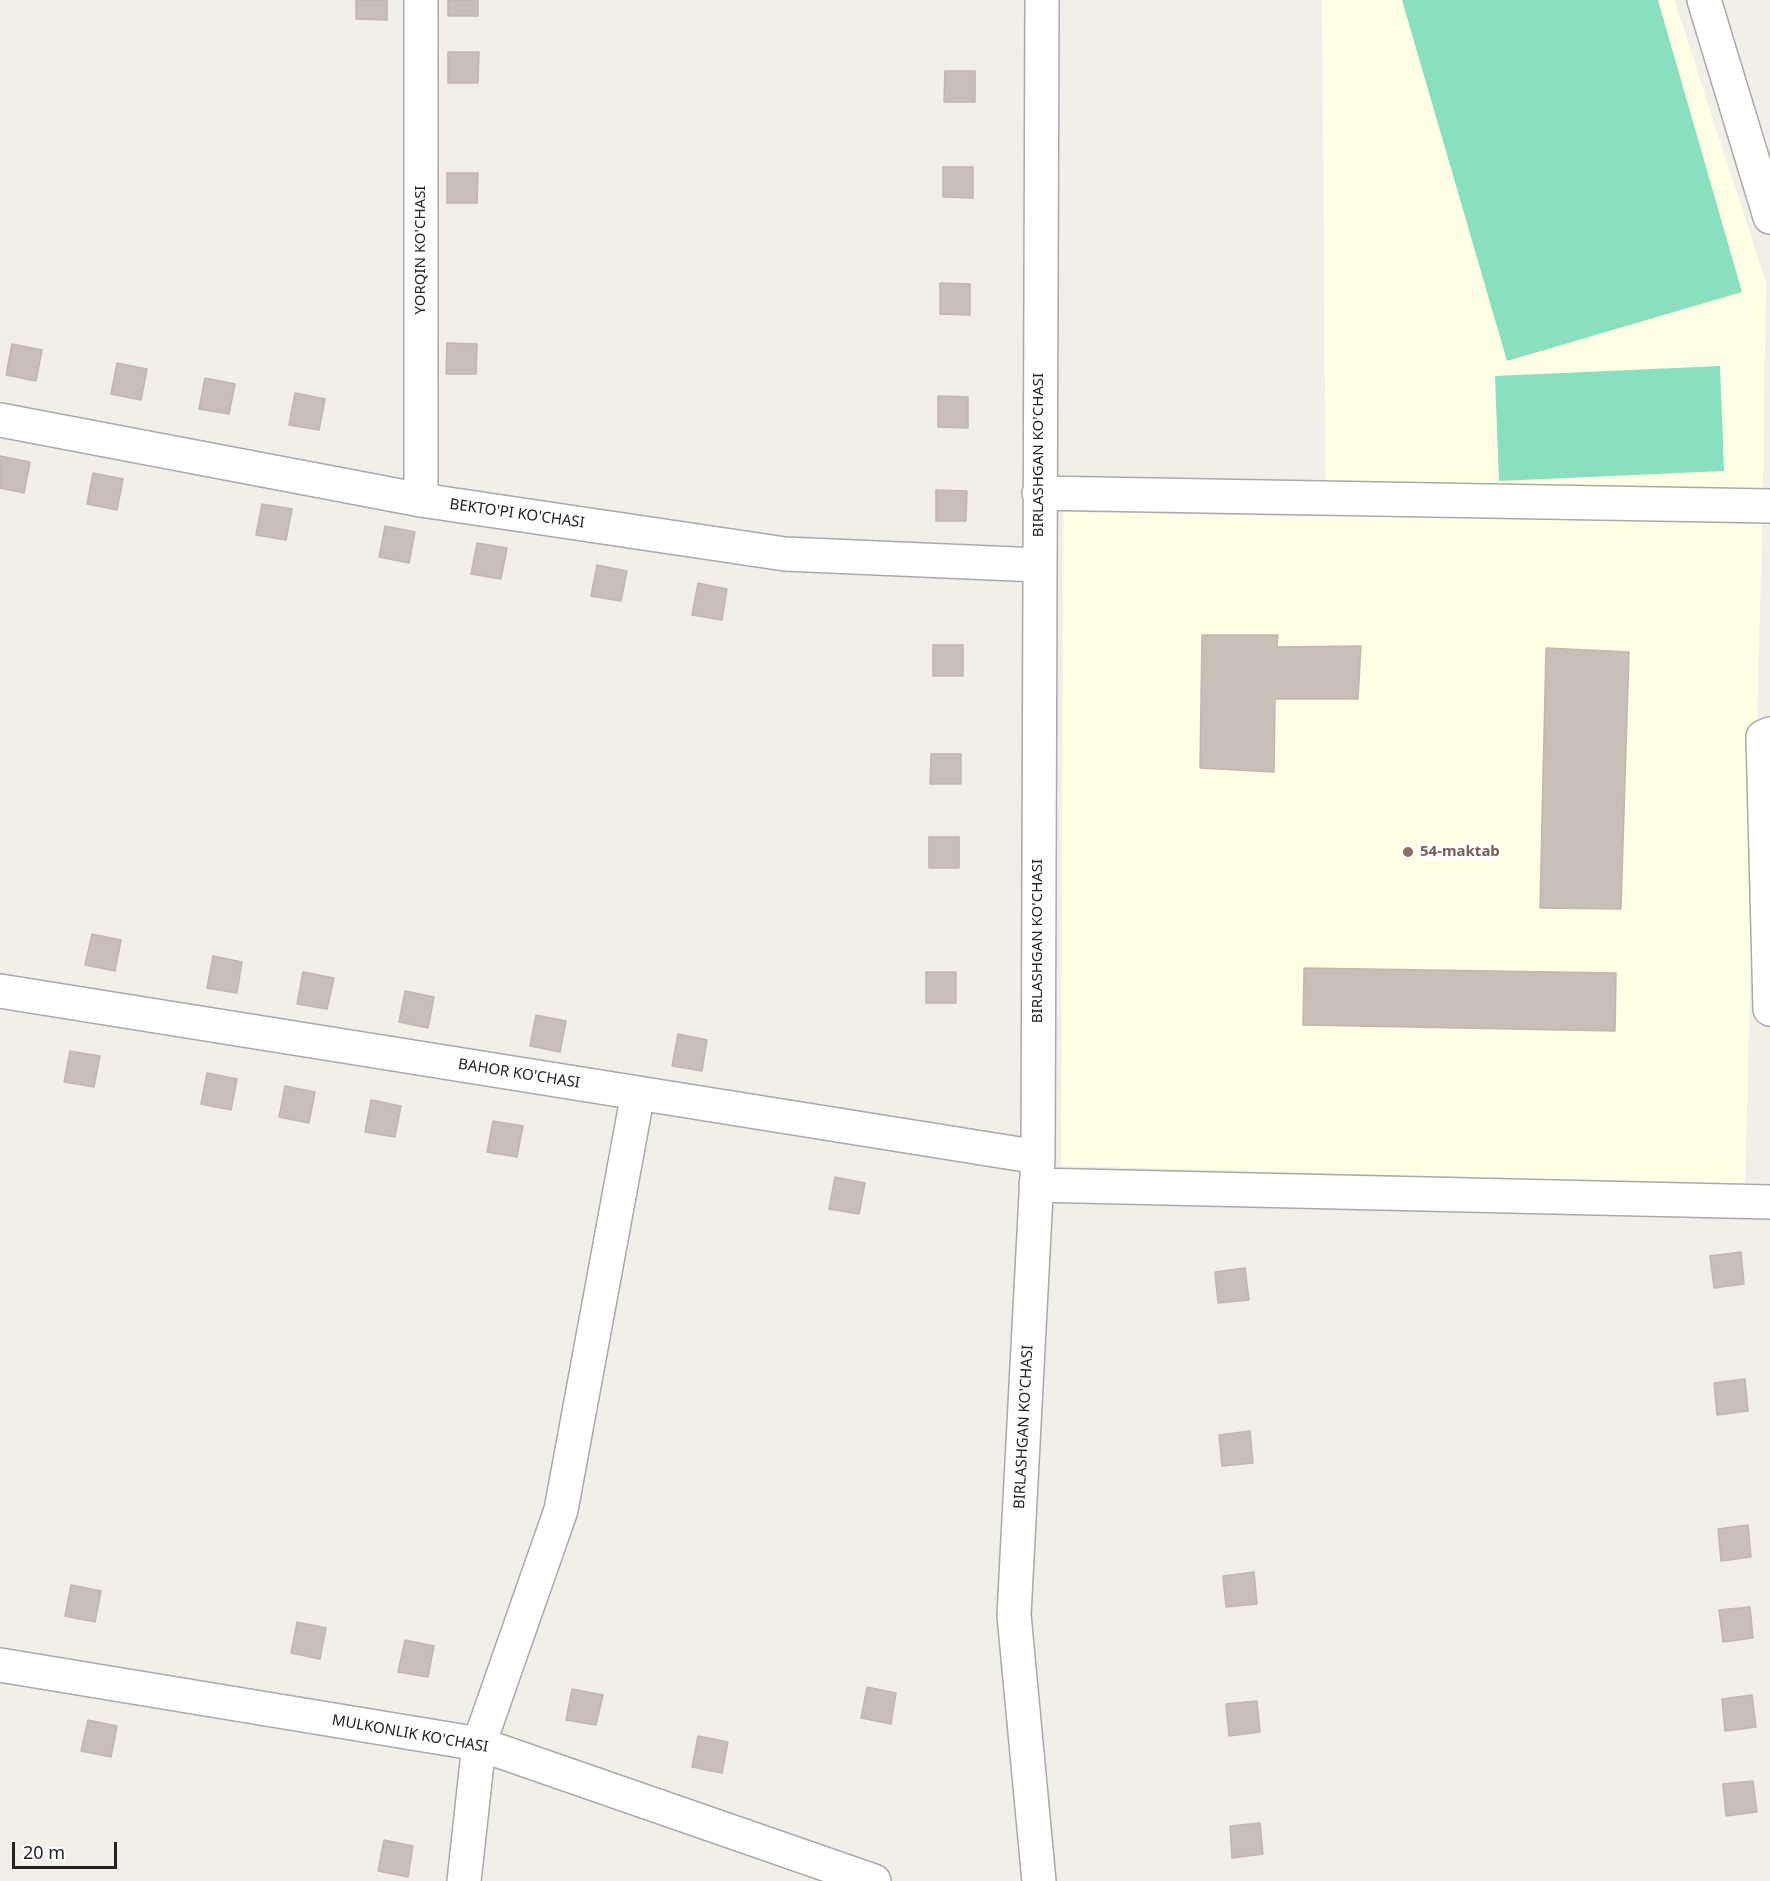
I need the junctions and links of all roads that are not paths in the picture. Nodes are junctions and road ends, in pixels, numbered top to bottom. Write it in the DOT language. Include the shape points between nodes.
graph roads {
  1 [pos="421,0"];
  2 [pos="1042,0"];
  3 [pos="1704,0"];
  4 [pos="1770,217"];
  5 [pos="0,420"];
  6 [pos="1040,493"];
  7 [pos="421,500"];
  8 [pos="1770,506"];
  9 [pos="1038,565"];
  10 [pos="1770,734"];
  11 [pos="0,991"];
  12 [pos="1770,1010"];
  13 [pos="638,1093"];
  14 [pos="1037,1171"];
  15 [pos="1770,1202"];
  16 [pos="0,1665"];
  17 [pos="479,1744"];
  18 [pos="464,1881"];
  19 [pos="874,1881"];
  20 [pos="1039,1881"];
  1 -- 7 [label="street, YORQIN KO'CHASI"];
  2 -- 6 [label="street, BIRLASHGAN KO'CHASI"];
  3 -- 4 [label="street"];
  5 -- 7 [label="street, BEKTO'PI KO'CHASI"];
  6 -- 8 [label="street"];
  6 -- 9 [label="street, BIRLASHGAN KO'CHASI"];
  7 -- 9 [label="street, BEKTO'PI KO'CHASI" via="785,554"];
  9 -- 14 [label="street, BIRLASHGAN KO'CHASI"];
  10 -- 12 [label="street" via="1763,737"];
  11 -- 13 [label="street, BAHOR KO'CHASI"];
  13 -- 14 [label="street, BAHOR KO'CHASI"];
  13 -- 17 [label="street" via="561,1510"];
  14 -- 15 [label="street, BAHOR KO'CHASI"];
  14 -- 20 [label="street, BIRLASHGAN KO'CHASI" via="1014,1614"];
  16 -- 17 [label="street, MULKONLIK KO'CHASI"];
  17 -- 18 [label="street"];
  17 -- 19 [label="street, MULKONLIK KO'CHASI"];
}
